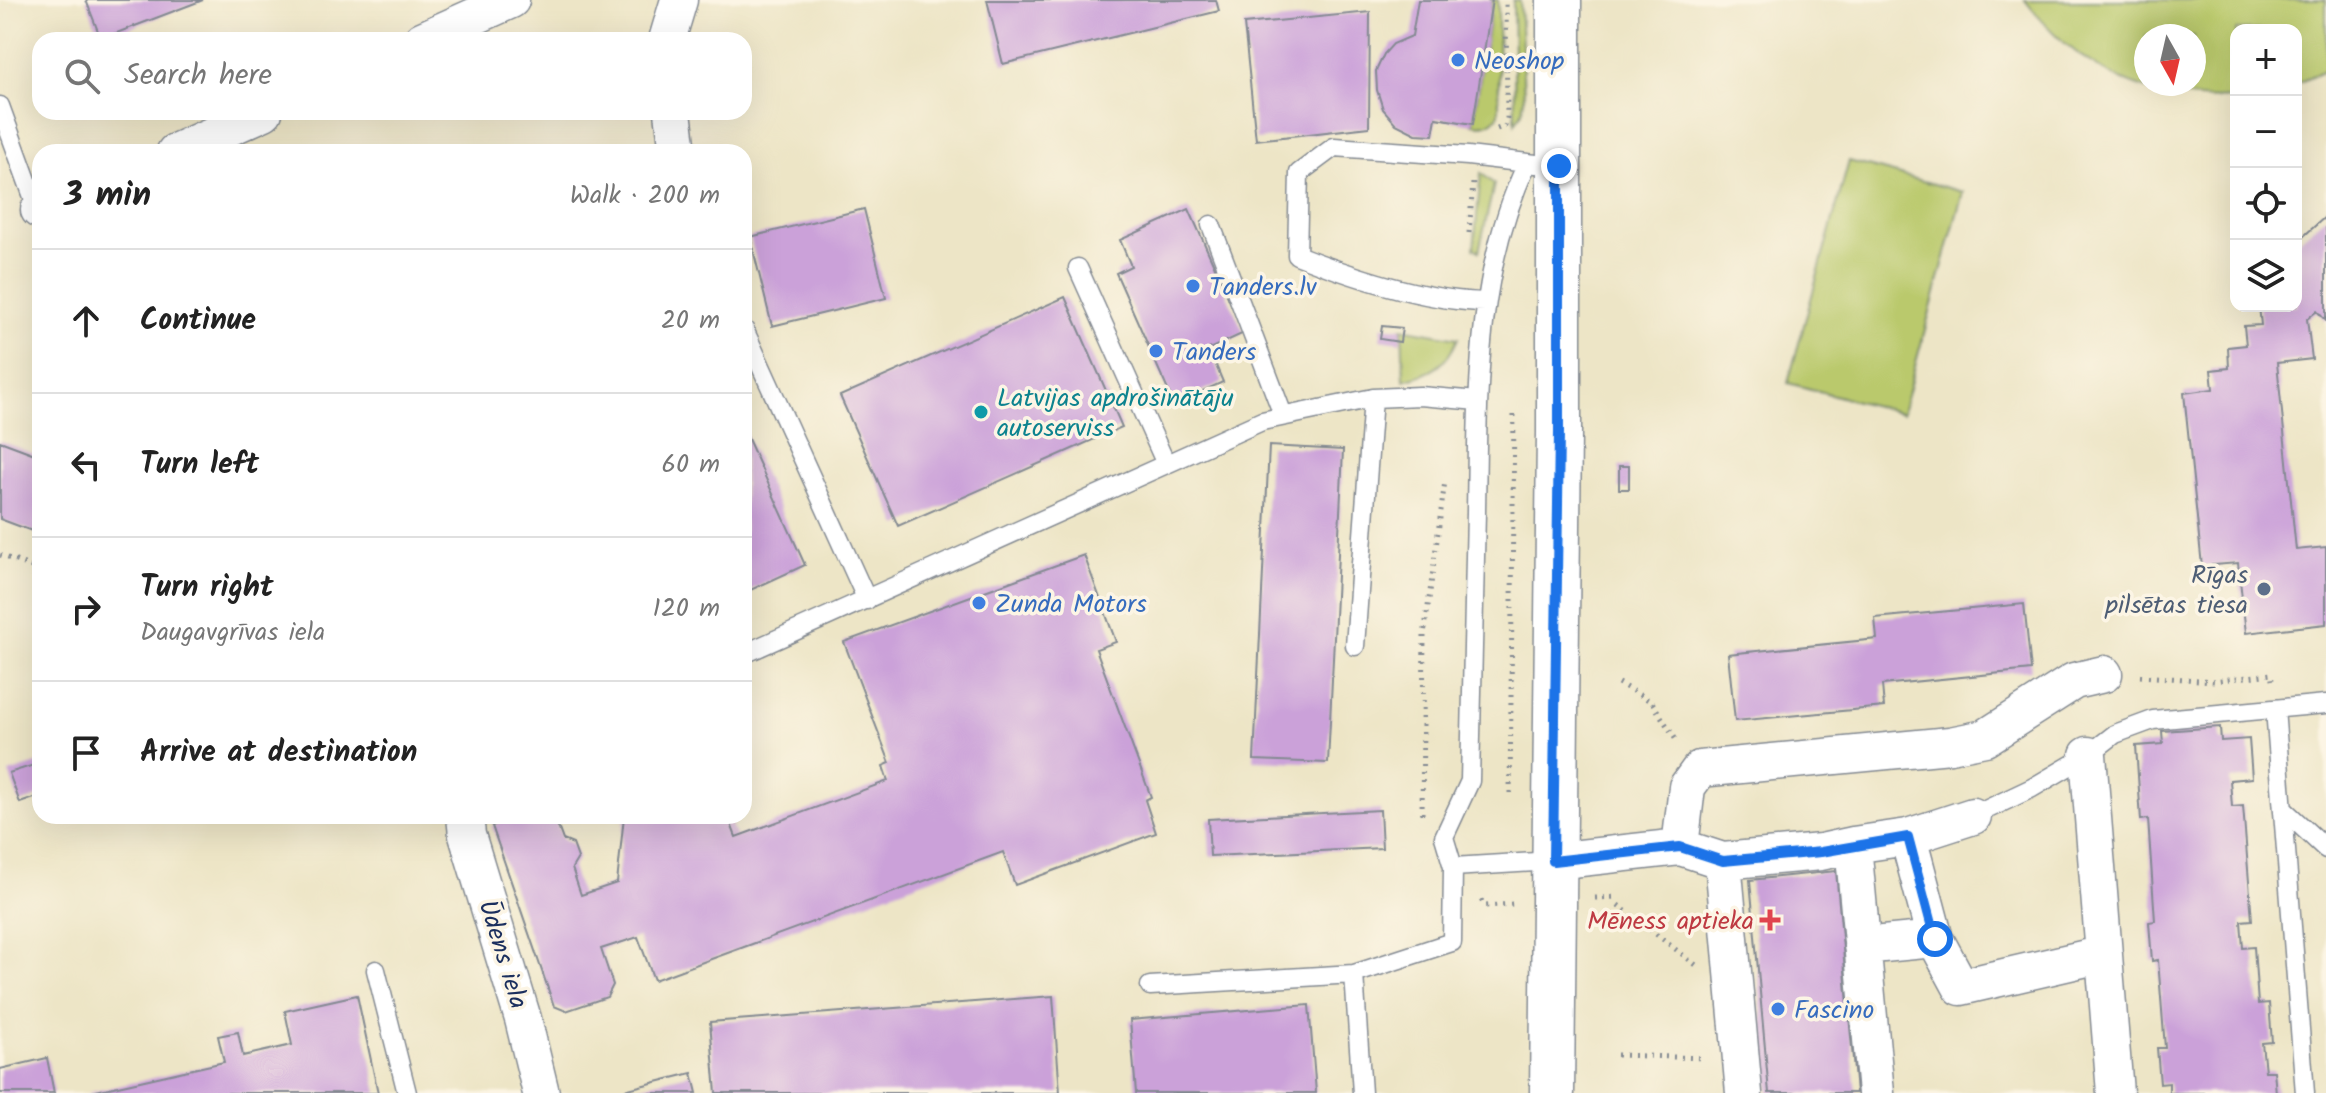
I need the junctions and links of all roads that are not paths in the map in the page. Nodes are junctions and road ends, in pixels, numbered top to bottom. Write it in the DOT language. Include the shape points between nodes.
graph roads {
  1 [pos="511,0"];
  2 [pos="679,0"];
  3 [pos="1559,0"];
  4 [pos="440,32"];
  5 [pos="669,32"];
  6 [pos="0,106"];
  7 [pos="246,120"];
  8 [pos="674,120"];
  9 [pos="193,144"];
  10 [pos="677,144"];
  11 [pos="1543,165"];
  12 [pos="32,189"];
  13 [pos="1211,225"];
  14 [pos="1078,268"];
  15 [pos="1485,302"];
  16 [pos="752,347"];
  17 [pos="1373,398"];
  18 [pos="1478,401"];
  19 [pos="1283,415"];
  20 [pos="1166,464"];
  21 [pos="867,600"];
  22 [pos="1355,646"];
  23 [pos="752,650"];
  24 [pos="2104,674"];
  25 [pos="2326,704"];
  26 [pos="2275,709"];
  27 [pos="2088,755"];
  28 [pos="2284,810"];
  29 [pos="1973,816"];
  30 [pos="466,824"];
  31 [pos="1908,837"];
  32 [pos="1853,845"];
  33 [pos="1680,847"];
  34 [pos="2326,849"];
  35 [pos="1553,861"];
  36 [pos="1723,861"];
  37 [pos="1453,867"];
  38 [pos="1935,939"];
  39 [pos="1862,946"];
  40 [pos="2104,954"];
  41 [pos="376,970"];
  42 [pos="1354,974"];
  43 [pos="1150,986"];
  44 [pos="1742,1076"];
  45 [pos="407,1093"];
  46 [pos="541,1093"];
  47 [pos="1362,1093"];
  48 [pos="1552,1093"];
  49 [pos="1876,1093"];
  50 [pos="2115,1093"];
  51 [pos="2305,1093"];
  1 -- 4 [label="street"];
  2 -- 5 [label="street"];
  3 -- 11 [label="main road"];
  6 -- 12 [label="lane"];
  7 -- 9 [label="street"];
  8 -- 10 [label="street"];
  11 -- 15 [label="lane" via="1513,192"];
  11 -- 15 [label="lane" via="1334,147 1299,173 1297,255 1351,276 1458,301"];
  11 -- 35 [label="main road" via="1559,432"];
  13 -- 19 [label="lane"];
  14 -- 20 [label="lane"];
  15 -- 18 [label="lane"];
  16 -- 21 [label="lane"];
  17 -- 18 [label="lane"];
  17 -- 19 [label="lane"];
  17 -- 22 [label="lane"];
  18 -- 37 [label="lane" via="1470,781 1444,837"];
  19 -- 20 [label="lane"];
  20 -- 21 [label="lane"];
  21 -- 23 [label="lane"];
  24 -- 33 [label="street" via="2074,681 1985,738 1700,769 1687,787"];
  25 -- 26 [label="lane"];
  26 -- 27 [label="lane" via="2153,720 2115,734"];
  26 -- 28 [label="lane"];
  27 -- 29 [label="lane"];
  27 -- 40 [label="street"];
  28 -- 34 [label="lane"];
  28 -- 51 [label="lane"];
  29 -- 31 [label="street"];
  30 -- 46 [label="street, Ūdens iela"];
  31 -- 32 [label="street"];
  31 -- 38 [label="street"];
  32 -- 36 [label="street"];
  32 -- 39 [label="street"];
  33 -- 35 [label="street"];
  33 -- 36 [label="street"];
  35 -- 37 [label="lane"];
  35 -- 48 [label="main road"];
  36 -- 44 [label="street"];
  37 -- 42 [label="lane" via="1452,942"];
  38 -- 39 [label="street"];
  38 -- 40 [label="street" via="1961,987"];
  39 -- 49 [label="street"];
  40 -- 50 [label="street"];
  41 -- 45 [label="lane"];
  42 -- 43 [label="lane"];
  42 -- 47 [label="lane"];
}
